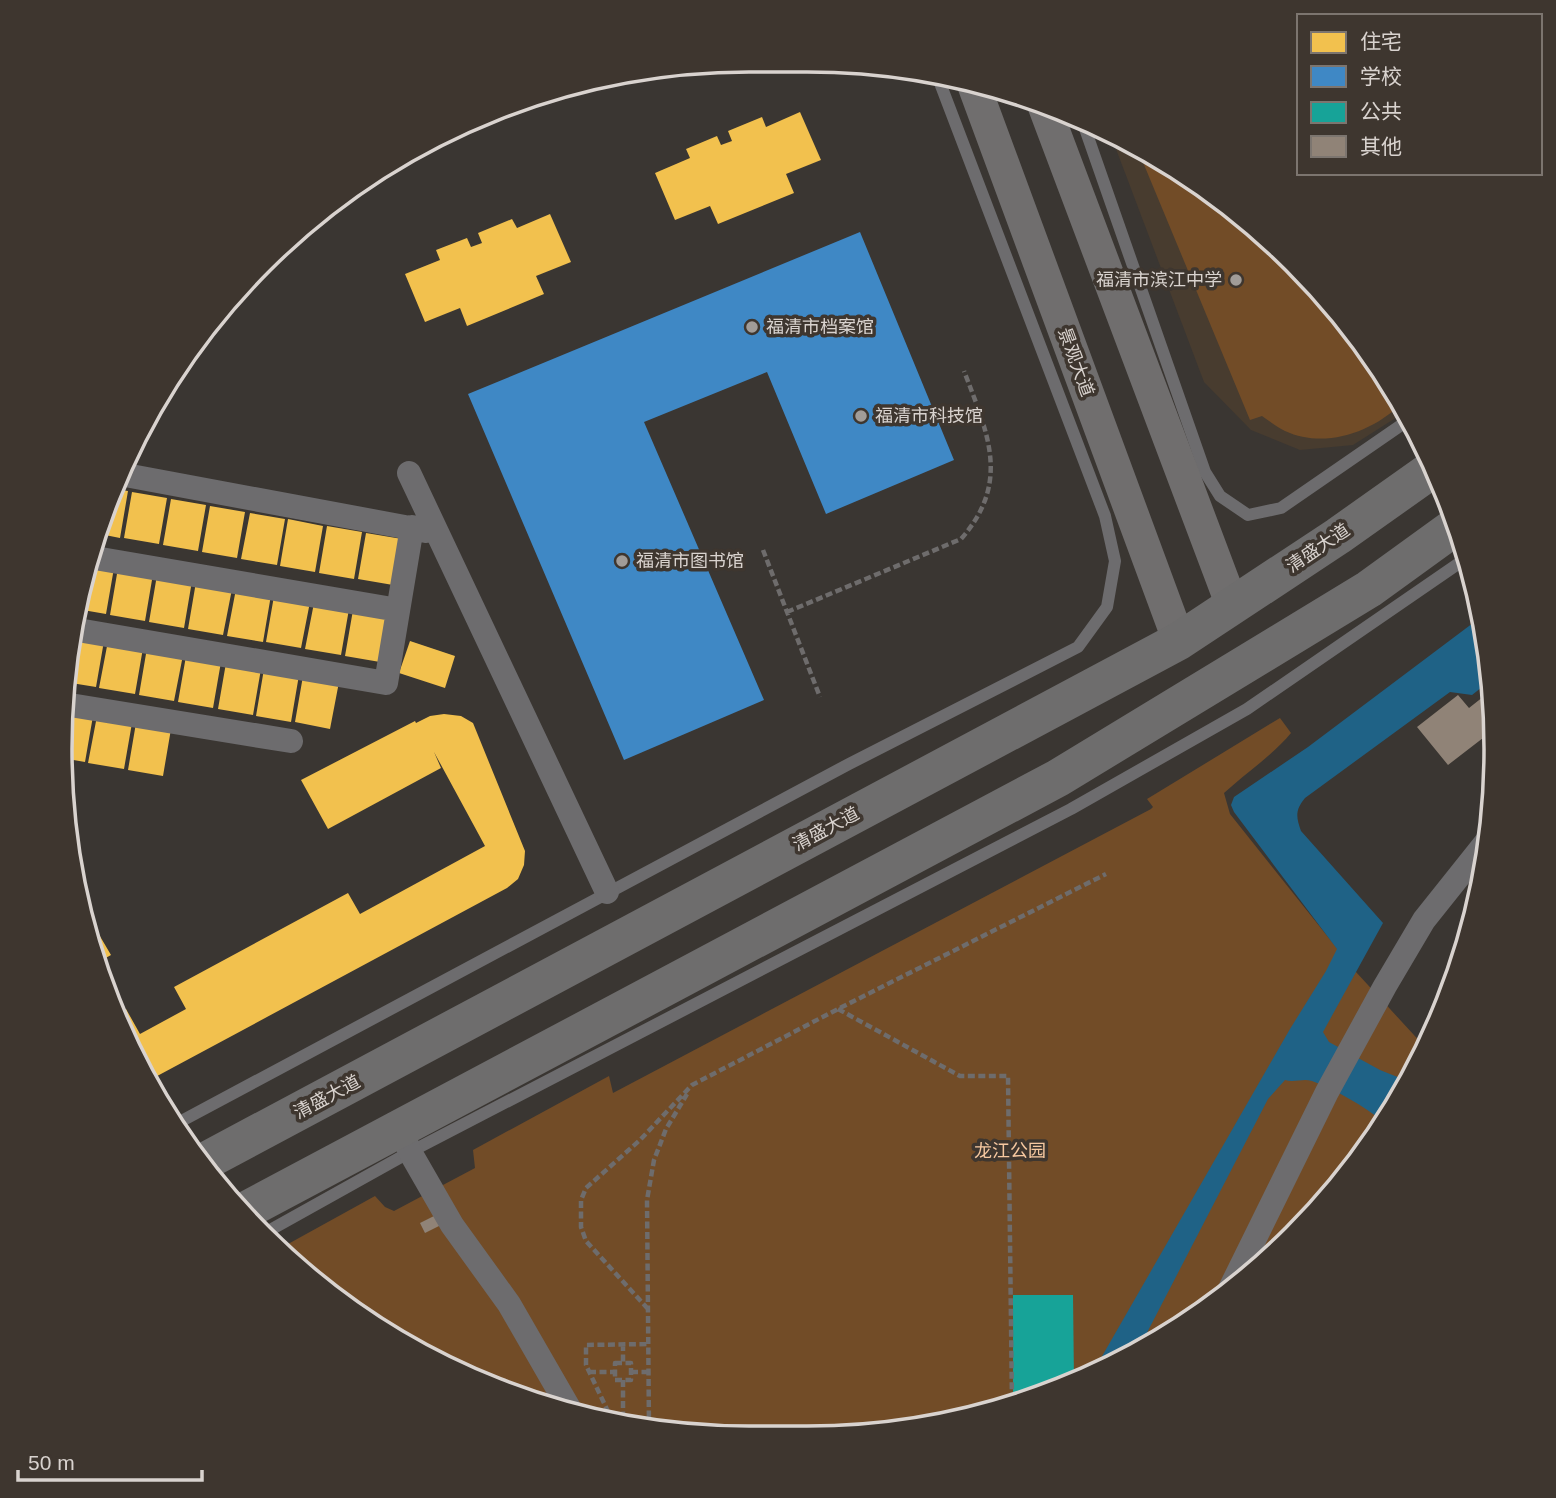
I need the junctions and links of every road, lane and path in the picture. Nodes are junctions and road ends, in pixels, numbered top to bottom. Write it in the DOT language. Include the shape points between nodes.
graph roads {
  1 [pos="941,85"];
  2 [pos="978,94"];
  3 [pos="1048,116"];
  4 [pos="1086,132"];
  5 [pos="964,371"];
  6 [pos="1402,425"];
  7 [pos="409,473"];
  8 [pos="1426,474"];
  9 [pos="130,476"];
  10 [pos="412,527"];
  11 [pos="1448,532"];
  12 [pos="436,534"];
  13 [pos="763,550"];
  14 [pos="100,559"];
  15 [pos="1458,564"];
  16 [pos="1232,605"];
  17 [pos="398,610"];
  18 [pos="787,612"];
  19 [pos="83,631"];
  20 [pos="1179,641"];
  21 [pos="820,697"];
  22 [pos="73,705"];
  23 [pos="291,741"];
  24 [pos="1475,856"];
  25 [pos="1106,874"];
  26 [pos="607,892"];
  27 [pos="838,1009"];
  28 [pos="692,1086"];
  29 [pos="183,1120"];
  30 [pos="405,1139"];
  31 [pos="210,1159"];
  32 [pos="251,1208"];
  33 [pos="271,1229"];
  34 [pos="1239,1270"];
  35 [pos="648,1309"];
  36 [pos="623,1344"];
  37 [pos="648,1344"];
  38 [pos="623,1363"];
  39 [pos="648,1371"];
  40 [pos="590,1372"];
  41 [pos="615,1372"];
  42 [pos="631,1372"];
  43 [pos="623,1380"];
  44 [pos="1012,1394"];
  45 [pos="564,1400"];
  46 [pos="608,1411"];
  47 [pos="623,1414"];
  48 [pos="649,1418"];
  1 -- 26 [label="lane" via="1105,516 1115,561 1107,607 1078,647"];
  2 -- 20 [label="street, 景观大道"];
  3 -- 16 [label="street"];
  4 -- 6 [label="lane" via="1205,472 1220,496 1248,515 1281,508"];
  5 -- 18 [label="path" via="984,423 991,470 988,497 976,522 961,539"];
  7 -- 12 [label="street"];
  8 -- 16 [label="main road, 清盛大道"];
  9 -- 10 [label="street"];
  10 -- 12 [label="street"];
  10 -- 17 [label="street"];
  11 -- 30 [label="main road" via="1369,589 1058,778"];
  12 -- 26 [label="street"];
  13 -- 18 [label="path"];
  14 -- 17 [label="street"];
  15 -- 30 [label="lane" via="1247,709 1158,762"];
  16 -- 20 [label="main road, 清盛大道"];
  17 -- 19 [label="street" via="386,683"];
  18 -- 21 [label="path"];
  20 -- 31 [label="main road, 清盛大道"];
  22 -- 23 [label="street"];
  24 -- 34 [label="street" via="1424,920 1350,1048"];
  25 -- 27 [label="path"];
  26 -- 29 [label="lane"];
  27 -- 28 [label="path"];
  27 -- 44 [label="path" via="960,1076 1007,1076"];
  28 -- 35 [label="path" via="654,1160 647,1200"];
  28 -- 35 [label="path" via="586,1188 581,1200 586,1241"];
  30 -- 32 [label="main road"];
  30 -- 33 [label="lane"];
  30 -- 45 [label="street" via="452,1225 509,1304"];
  35 -- 37 [label="path"];
  36 -- 37 [label="path"];
  36 -- 38 [label="path"];
  36 -- 40 [label="path" via="586,1345"];
  37 -- 39 [label="path"];
  38 -- 41 [label="path" via="615,1363"];
  38 -- 42 [label="path" via="631,1363"];
  39 -- 42 [label="path"];
  39 -- 48 [label="path"];
  40 -- 41 [label="path"];
  40 -- 46 [label="path"];
  41 -- 43 [label="path" via="615,1380"];
  42 -- 43 [label="path" via="631,1380"];
  43 -- 47 [label="path"];
}
